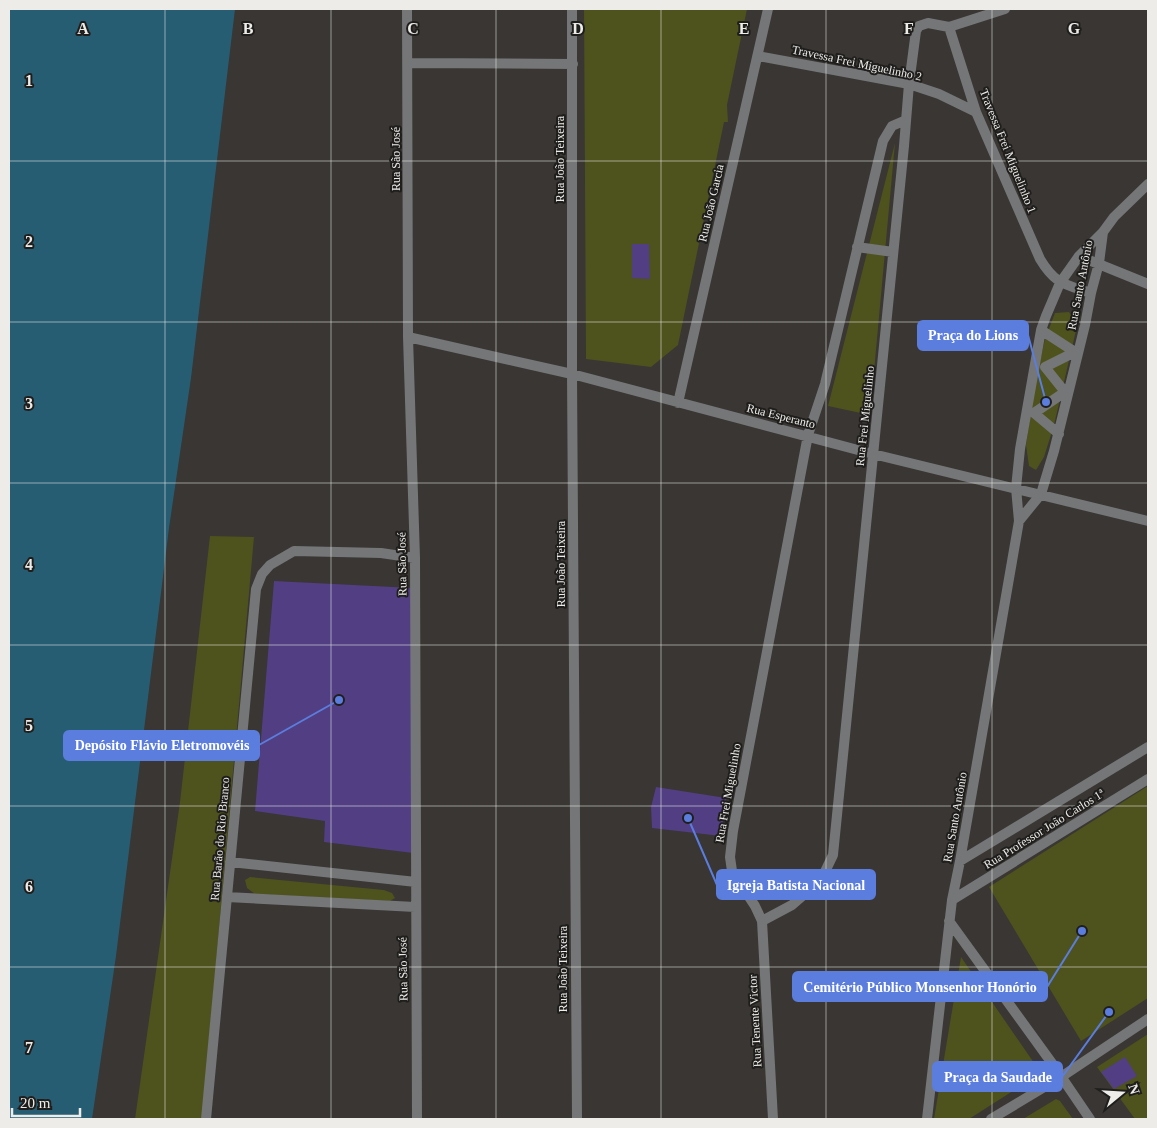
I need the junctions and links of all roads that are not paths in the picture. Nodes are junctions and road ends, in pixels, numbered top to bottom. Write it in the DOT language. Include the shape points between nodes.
graph roads {
  1 [pos="407,9"];
  2 [pos="572,9"];
  3 [pos="768,9"];
  4 [pos="1006,9"];
  5 [pos="949,27"];
  6 [pos="758,56"];
  7 [pos="408,63"];
  8 [pos="573,64"];
  9 [pos="909,84"];
  10 [pos="976,112"];
  11 [pos="906,120"];
  12 [pos="1148,184"];
  13 [pos="1103,232"];
  14 [pos="857,247"];
  15 [pos="893,252"];
  16 [pos="1079,256"];
  17 [pos="1100,263"];
  18 [pos="1060,283"];
  19 [pos="1148,284"];
  20 [pos="1091,293"];
  21 [pos="1041,330"];
  22 [pos="408,337"];
  23 [pos="572,374"];
  24 [pos="678,403"];
  25 [pos="1059,434"];
  26 [pos="808,435"];
  27 [pos="873,454"];
  28 [pos="1016,488"];
  29 [pos="1041,494"];
  30 [pos="1019,521"];
  31 [pos="1148,521"];
  32 [pos="415,558"];
  33 [pos="1148,747"];
  34 [pos="1148,779"];
  35 [pos="960,861"];
  36 [pos="230,862"];
  37 [pos="416,882"];
  38 [pos="227,897"];
  39 [pos="952,900"];
  40 [pos="415,907"];
  41 [pos="762,921"];
  42 [pos="949,921"];
  43 [pos="1148,1019"];
  44 [pos="1061,1077"];
  45 [pos="1003,1116"];
  46 [pos="206,1119"];
  47 [pos="417,1119"];
  48 [pos="577,1119"];
  49 [pos="773,1119"];
  50 [pos="927,1119"];
  51 [pos="991,1119"];
  52 [pos="1090,1119"];
  1 -- 7 [label="street, Rua São José"];
  2 -- 8 [label="street, Rua João Teixeira"];
  3 -- 6 [label="street, Rua João Garcia"];
  4 -- 5 [label="street"];
  5 -- 9 [label="street, Rua Frei Miguelinho" via="919,26"];
  5 -- 10 [label="street, Travessa Frei Miguelinho 1"];
  6 -- 9 [label="street, Travessa Frei Miguelinho 2"];
  6 -- 24 [label="street, Rua João Garcia"];
  7 -- 8 [label="street"];
  7 -- 22 [label="street, Rua São José"];
  8 -- 23 [label="street, Rua João Teixeira"];
  9 -- 10 [label="street, Travessa Frei Miguelinho 2"];
  9 -- 11 [label="street, Rua Frei Miguelinho"];
  10 -- 18 [label="street, Travessa Frei Miguelinho 1" via="1040,258 1046,270"];
  11 -- 14 [label="street, Rua Frei Miguelinho" via="892,126 883,141"];
  11 -- 15 [label="street, Rua Frei Miguelinho"];
  12 -- 13 [label="street"];
  13 -- 16 [label="street, Rua Santo Antônio"];
  13 -- 17 [label="street, Rua Santo Antônio"];
  14 -- 15 [label="street"];
  14 -- 26 [label="street, Rua Frei Miguelinho" via="825,384"];
  15 -- 27 [label="street, Rua Frei Miguelinho"];
  16 -- 17 [label="street"];
  16 -- 18 [label="street, Rua Santo Antônio"];
  17 -- 19 [label="street"];
  17 -- 20 [label="street, Rua Santo Antônio"];
  18 -- 20 [label="street, Travessa Frei Miguelinho 1"];
  18 -- 21 [label="street, Rua Santo Antônio"];
  20 -- 25 [label="street, Rua Santo Antônio"];
  21 -- 25 [label="street" via="1074,352 1045,366 1065,392 1034,414"];
  21 -- 28 [label="street, Rua Santo Antônio"];
  22 -- 23 [label="street, Rua Esperanto"];
  22 -- 32 [label="street, Rua São José"];
  23 -- 24 [label="street, Rua Esperanto"];
  23 -- 48 [label="street, Rua João Teixeira"];
  24 -- 26 [label="street, Rua Esperanto"];
  25 -- 29 [label="street, Rua Santo Antônio"];
  26 -- 27 [label="street, Rua Esperanto"];
  26 -- 41 [label="street, Rua Frei Miguelinho" via="730,857 732,871"];
  27 -- 28 [label="street, Rua Esperanto"];
  27 -- 41 [label="street, Rua Frei Miguelinho" via="833,855 821,880 792,905"];
  28 -- 29 [label="street, Rua Esperanto"];
  28 -- 30 [label="street, Rua Santo Antônio"];
  29 -- 30 [label="street, Rua Santo Antônio"];
  29 -- 31 [label="street, Rua Esperanto"];
  30 -- 35 [label="street, Rua Santo Antônio"];
  32 -- 36 [label="street, Rua Barão do Rio Branco" via="381,553 294,551 270,565 262,574 256,589"];
  32 -- 37 [label="street, Rua São José"];
  33 -- 35 [label="street, Rua Professor João Carlos 1ª"];
  34 -- 39 [label="street, Rua Professor João Carlos 1ª"];
  35 -- 39 [label="street, Rua Santo Antônio"];
  36 -- 37 [label="street"];
  36 -- 38 [label="street, Rua Barão do Rio Branco"];
  37 -- 40 [label="street, Rua São José"];
  38 -- 40 [label="street"];
  38 -- 46 [label="street, Rua Barão do Rio Branco"];
  39 -- 42 [label="street, Rua Santo Antônio"];
  40 -- 47 [label="street, Rua São José"];
  41 -- 49 [label="street, Rua Tenente Victor"];
  42 -- 44 [label="street"];
  42 -- 50 [label="street, Rua Santo Antônio"];
  43 -- 44 [label="street"];
  44 -- 45 [label="street"];
  44 -- 52 [label="street"];
  45 -- 51 [label="street"];
}
